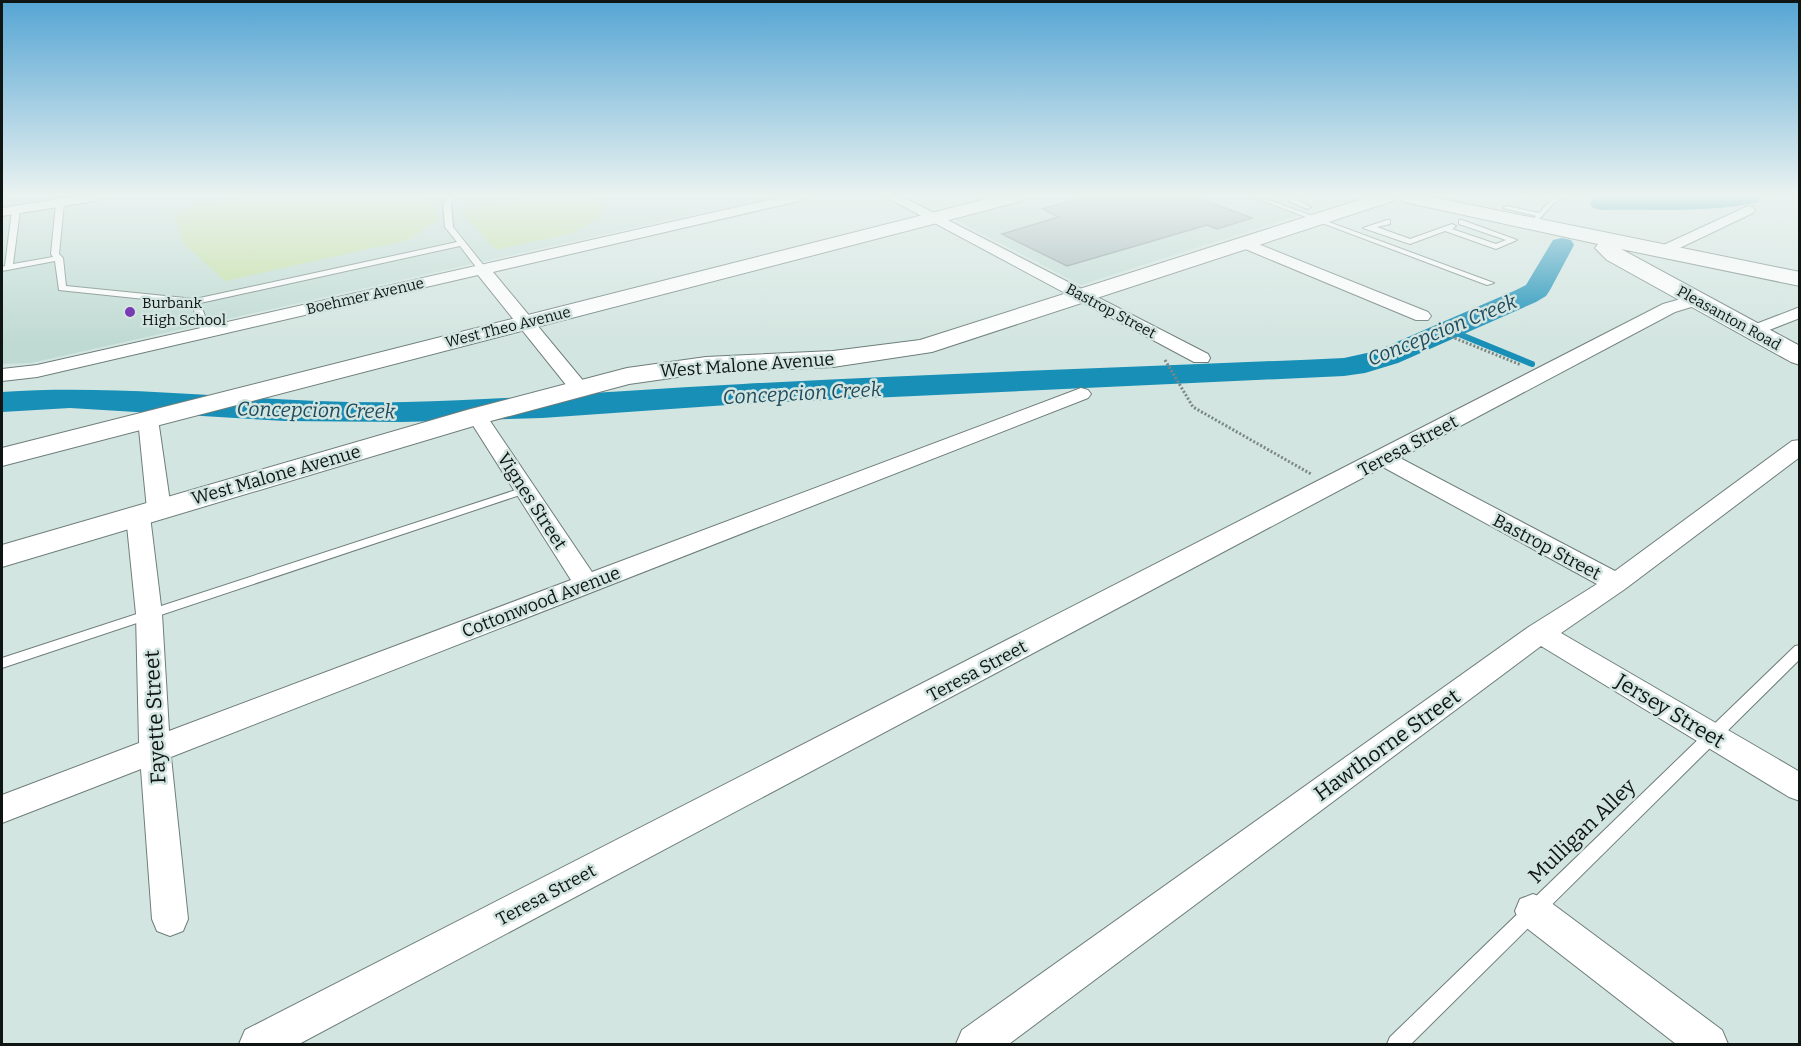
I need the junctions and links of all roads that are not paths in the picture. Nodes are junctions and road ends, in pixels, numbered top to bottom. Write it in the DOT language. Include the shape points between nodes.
graph roads {
  1 [pos="7,246"];
  2 [pos="56,246"];
  3 [pos="448,246"];
  4 [pos="463,246"];
  5 [pos="584,246"];
  6 [pos="824,246"];
  7 [pos="986,246"];
  8 [pos="1234,246"];
  9 [pos="1250,246"];
  10 [pos="1391,246"];
  11 [pos="1603,246"];
  12 [pos="1636,246"];
  13 [pos="1673,246"];
  14 [pos="1662,251"];
  15 [pos="58,258"];
  16 [pos="5,268"];
  17 [pos="482,269"];
  18 [pos="1800,279"];
  19 [pos="1490,283"];
  20 [pos="1082,296"];
  21 [pos="1695,300"];
  22 [pos="195,302"];
  23 [pos="1800,312"];
  24 [pos="1424,321"];
  25 [pos="524,322"];
  26 [pos="206,332"];
  27 [pos="1754,332"];
  28 [pos="1800,357"];
  29 [pos="1201,358"];
  30 [pos="2,375"];
  31 [pos="567,391"];
  32 [pos="1081,394"];
  33 [pos="477,416"];
  34 [pos="142,421"];
  35 [pos="1800,446"];
  36 [pos="2,456"];
  37 [pos="1384,459"];
  38 [pos="525,490"];
  39 [pos="149,513"];
  40 [pos="2,556"];
  41 [pos="1616,583"];
  42 [pos="587,585"];
  43 [pos="149,614"];
  44 [pos="1540,633"];
  45 [pos="1800,650"];
  46 [pos="2,663"];
  47 [pos="1712,736"];
  48 [pos="155,749"];
  49 [pos="1800,788"];
  50 [pos="2,808"];
  51 [pos="1533,911"];
  52 [pos="170,919"];
  53 [pos="259,1044"];
  54 [pos="976,1044"];
  55 [pos="1397,1044"];
  56 [pos="1708,1044"];
  1 -- 16 [label="lane"];
  2 -- 15 [label="lane"];
  3 -- 22 [label="lane"];
  4 -- 17 [label="lane"];
  5 -- 17 [label="street, Boehmer Avenue"];
  6 -- 25 [label="street, West Theo Avenue"];
  7 -- 20 [label="street, Bastrop Street"];
  8 -- 20 [label="street, West Malone Avenue"];
  9 -- 24 [label="street"];
  10 -- 19 [label="lane"];
  11 -- 21 [label="street, Pleasanton Road"];
  12 -- 14 [label="street"];
  13 -- 14 [label="street"];
  14 -- 18 [label="street"];
  15 -- 16 [label="lane"];
  15 -- 22 [label="lane" via="63,288"];
  17 -- 25 [label="street"];
  17 -- 26 [label="street, Boehmer Avenue"];
  20 -- 29 [label="street, Bastrop Street"];
  20 -- 31 [label="street, West Malone Avenue" via="900,351 651,371"];
  21 -- 27 [label="street, Pleasanton Road"];
  21 -- 37 [label="street, Teresa Street" via="1669,308"];
  22 -- 26 [label="lane"];
  23 -- 27 [label="street"];
  25 -- 31 [label="street"];
  25 -- 34 [label="street, West Theo Avenue"];
  26 -- 30 [label="street, Boehmer Avenue" via="37,371"];
  27 -- 28 [label="street, Pleasanton Road"];
  31 -- 33 [label="street, West Malone Avenue"];
  32 -- 42 [label="street, Cottonwood Avenue"];
  33 -- 38 [label="street, Vignes Street"];
  33 -- 39 [label="street, West Malone Avenue"];
  34 -- 36 [label="street, West Theo Avenue"];
  34 -- 39 [label="street, Fayette Street"];
  35 -- 41 [label="street, Hawthorne Street"];
  37 -- 41 [label="street, Bastrop Street"];
  37 -- 53 [label="street, Teresa Street"];
  38 -- 42 [label="street, Vignes Street"];
  38 -- 43 [label="lane"];
  39 -- 40 [label="street, West Malone Avenue"];
  39 -- 43 [label="street, Fayette Street"];
  41 -- 44 [label="street, Hawthorne Street"];
  42 -- 48 [label="street, Cottonwood Avenue"];
  43 -- 46 [label="lane"];
  43 -- 48 [label="street, Fayette Street"];
  44 -- 47 [label="street, Jersey Street"];
  44 -- 54 [label="street, Hawthorne Street"];
  45 -- 47 [label="lane, Mulligan Alley"];
  47 -- 49 [label="street, Jersey Street"];
  47 -- 51 [label="lane, Mulligan Alley"];
  48 -- 50 [label="street, Cottonwood Avenue"];
  48 -- 52 [label="street, Fayette Street"];
  51 -- 55 [label="lane, Mulligan Alley"];
  51 -- 56 [label="street"];
}
